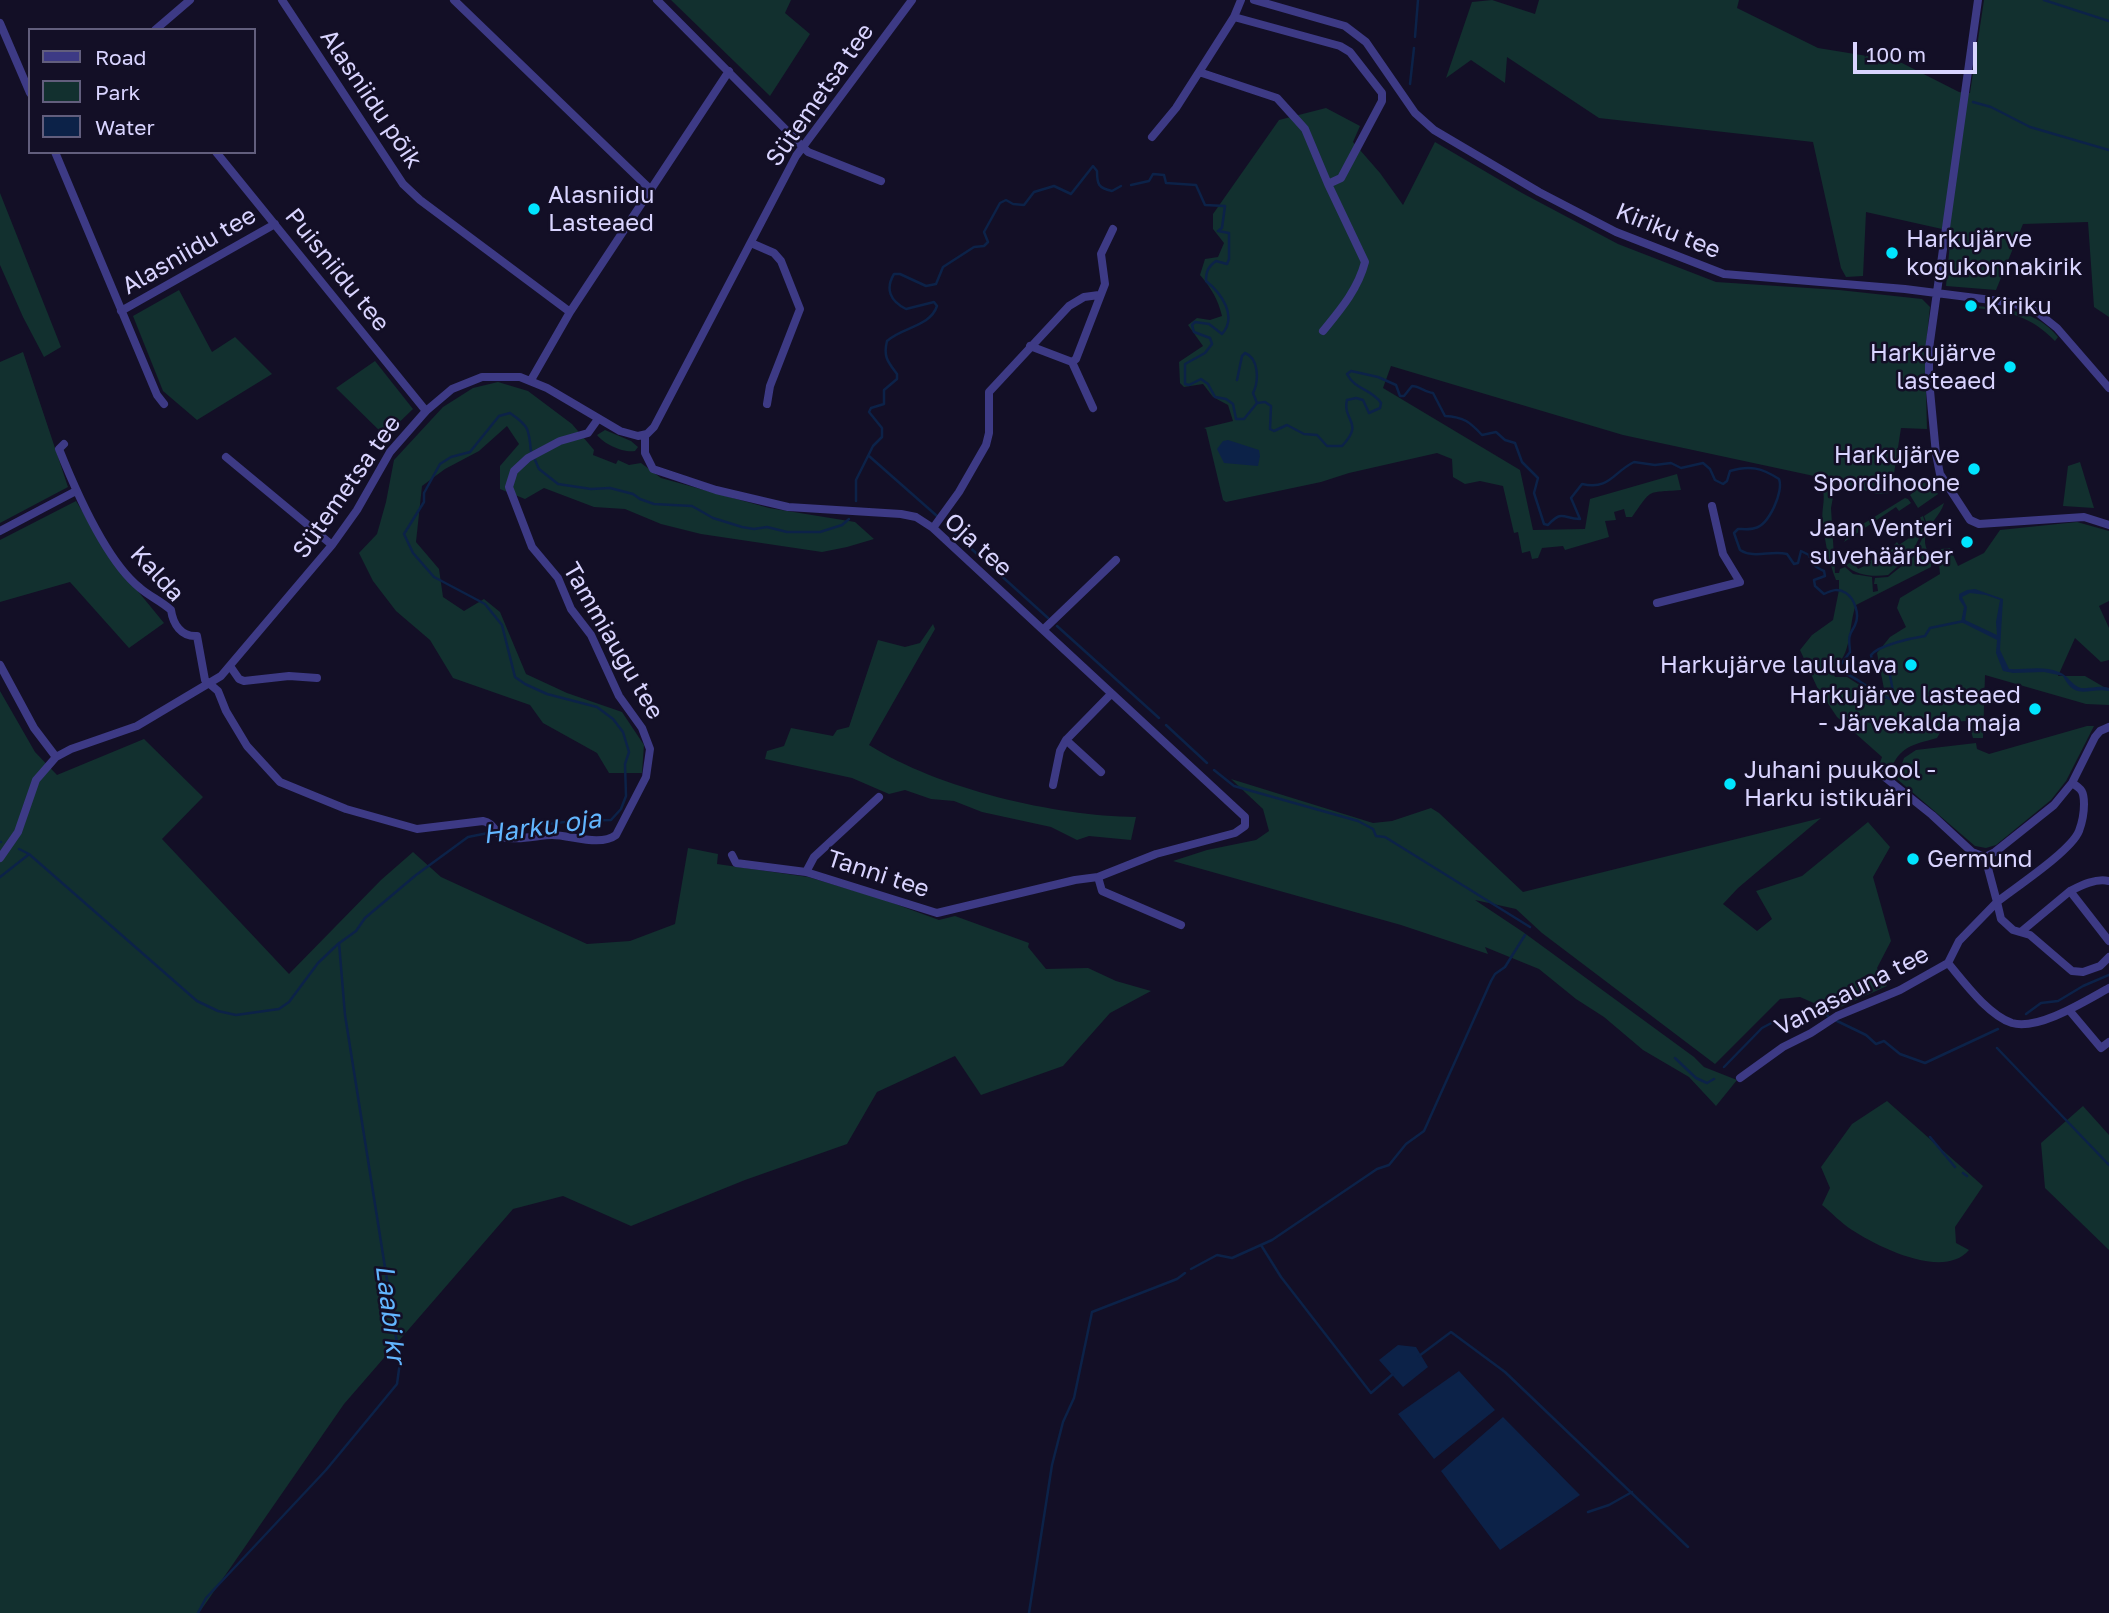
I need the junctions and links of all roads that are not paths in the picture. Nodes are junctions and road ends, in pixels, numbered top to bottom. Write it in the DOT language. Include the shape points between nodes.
graph roads {
  1 [pos="190,0"];
  2 [pos="282,0"];
  3 [pos="454,0"];
  4 [pos="657,0"];
  5 [pos="912,0"];
  6 [pos="1241,0"];
  7 [pos="1254,0"];
  8 [pos="1978,0"];
  9 [pos="1234,17"];
  10 [pos="0,23"];
  11 [pos="157,28"];
  12 [pos="729,71"];
  13 [pos="1199,72"];
  14 [pos="28,88"];
  15 [pos="1152,137"];
  16 [pos="803,145"];
  17 [pos="55,154"];
  18 [pos="218,154"];
  19 [pos="881,181"];
  20 [pos="1328,184"];
  21 [pos="651,190"];
  22 [pos="275,223"];
  23 [pos="1113,229"];
  24 [pos="751,243"];
  25 [pos="1937,293"];
  26 [pos="1100,295"];
  27 [pos="121,311"];
  28 [pos="570,312"];
  29 [pos="1324,331"];
  30 [pos="1030,346"];
  31 [pos="1072,362"];
  32 [pos="531,380"];
  33 [pos="2109,388"];
  34 [pos="164,404"];
  35 [pos="767,404"];
  36 [pos="1093,408"];
  37 [pos="426,411"];
  38 [pos="598,419"];
  39 [pos="645,435"];
  40 [pos="64,444"];
  41 [pos="226,457"];
  42 [pos="76,491"];
  43 [pos="1712,506"];
  44 [pos="2109,525"];
  45 [pos="933,528"];
  46 [pos="0,531"];
  47 [pos="332,545"];
  48 [pos="1116,560"];
  49 [pos="1657,603"];
  50 [pos="1043,630"];
  51 [pos="0,665"];
  52 [pos="230,666"];
  53 [pos="317,678"];
  54 [pos="210,684"];
  55 [pos="1111,694"];
  56 [pos="2109,727"];
  57 [pos="1066,740"];
  58 [pos="56,757"];
  59 [pos="1877,771"];
  60 [pos="1101,772"];
  61 [pos="2072,783"];
  62 [pos="1053,785"];
  63 [pos="879,797"];
  64 [pos="1239,809"];
  65 [pos="732,855"];
  66 [pos="1985,857"];
  67 [pos="0,858"];
  68 [pos="806,872"];
  69 [pos="1098,877"];
  70 [pos="2109,881"];
  71 [pos="2070,891"];
  72 [pos="1997,902"];
  73 [pos="1181,925"];
  74 [pos="2022,932"];
  75 [pos="2109,941"];
  76 [pos="2109,957"];
  77 [pos="1948,963"];
  78 [pos="2109,988"];
  79 [pos="2068,1010"];
  80 [pos="2109,1042"];
  81 [pos="1740,1078"];
  1 -- 11 [label="street"];
  2 -- 28 [label="street, Alasniidu põik" via="403,184"];
  3 -- 21 [label="street"];
  4 -- 12 [label="street"];
  5 -- 16 [label="street, Sütemetsa tee"];
  6 -- 9 [label="street"];
  7 -- 25 [label="street, Kiriku tee" via="1345,26 1366,42 1415,113 1434,130 1539,192 1635,241 1724,274"];
  8 -- 25 [label="street"];
  9 -- 13 [label="street"];
  9 -- 20 [label="street" via="1340,46 1382,93 1382,102 1341,178"];
  10 -- 14 [label="street"];
  12 -- 16 [label="street"];
  12 -- 21 [label="street"];
  13 -- 15 [label="street"];
  13 -- 20 [label="street" via="1277,97 1305,129"];
  16 -- 19 [label="street" via="808,152"];
  16 -- 24 [label="street, Sütemetsa tee"];
  17 -- 27 [label="street, Alasniidu tee"];
  18 -- 22 [label="street, Puisniidu tee"];
  20 -- 29 [label="street" via="1364,262 1347,301"];
  21 -- 28 [label="street"];
  22 -- 27 [label="street, Alasniidu tee"];
  22 -- 37 [label="street, Puisniidu tee"];
  23 -- 26 [label="street" via="1101,254 1105,284"];
  24 -- 35 [label="street" via="775,253 781,261 800,309"];
  24 -- 39 [label="street, Sütemetsa tee" via="654,427"];
  25 -- 33 [label="street, Kiriku tee" via="2007,302 2038,312"];
  25 -- 44 [label="street" via="1929,365 1938,467 1970,520 1984,524 2084,517"];
  26 -- 30 [label="street" via="1069,306"];
  26 -- 31 [label="street"];
  27 -- 34 [label="street, Alasniidu tee"];
  28 -- 32 [label="street"];
  30 -- 31 [label="street"];
  30 -- 45 [label="street" via="989,392 986,445"];
  31 -- 36 [label="street"];
  32 -- 37 [label="street, Sütemetsa tee" via="508,375 482,377 452,389"];
  32 -- 38 [label="street, Sütemetsa tee"];
  37 -- 47 [label="street, Sütemetsa tee" via="390,452"];
  38 -- 39 [label="street, Sütemetsa tee" via="620,431"];
  38 -- 54 [label="street, Tammiaugu tee" via="588,433 528,458 514,471 509,487 533,547 558,578 650,749 646,777 616,835 598,840 555,835 511,839 490,822 417,829 346,809 280,782 247,746"];
  39 -- 45 [label="street, Oja tee" via="645,453 653,469 680,479 788,507 901,514"];
  40 -- 42 [label="street, Kalda" via="59,449"];
  41 -- 47 [label="street"];
  42 -- 46 [label="street"];
  42 -- 54 [label="street, Kalda" via="114,558 138,587 171,610 173,623 185,634 197,636 202,670"];
  43 -- 49 [label="street" via="1723,554 1740,582"];
  45 -- 50 [label="street, Oja tee"];
  47 -- 52 [label="street, Sütemetsa tee"];
  48 -- 50 [label="street"];
  50 -- 55 [label="street, Oja tee"];
  51 -- 58 [label="street" via="34,728"];
  52 -- 53 [label="street" via="244,681"];
  52 -- 54 [label="street, Sütemetsa tee"];
  54 -- 58 [label="street, Sütemetsa tee" via="137,726"];
  55 -- 57 [label="street"];
  55 -- 64 [label="street, Oja tee"];
  56 -- 61 [label="street" via="2095,737"];
  57 -- 60 [label="street"];
  57 -- 62 [label="street"];
  58 -- 67 [label="street, Sütemetsa tee" via="36,780 18,832"];
  59 -- 66 [label="street" via="1972,852"];
  61 -- 66 [label="street" via="2054,805"];
  61 -- 72 [label="street" via="2084,793 2079,833"];
  63 -- 68 [label="street" via="814,857"];
  64 -- 69 [label="street, Tanni tee" via="1245,826 1235,833 1156,854"];
  65 -- 68 [label="street, Tanni tee" via="736,863"];
  66 -- 72 [label="street"];
  68 -- 69 [label="street, Tanni tee" via="937,913"];
  69 -- 73 [label="street" via="1102,891"];
  70 -- 71 [label="street"];
  71 -- 74 [label="street"];
  71 -- 75 [label="street"];
  72 -- 74 [label="street" via="2001,919"];
  72 -- 77 [label="street" via="1959,941"];
  74 -- 76 [label="street" via="2072,971 2100,966"];
  77 -- 79 [label="street" via="1980,1000 2012,1023 2030,1024"];
  77 -- 81 [label="street, Vanasauna tee" via="1900,990 1837,1016"];
  78 -- 79 [label="street"];
  79 -- 80 [label="street" via="2101,1048"];
}
